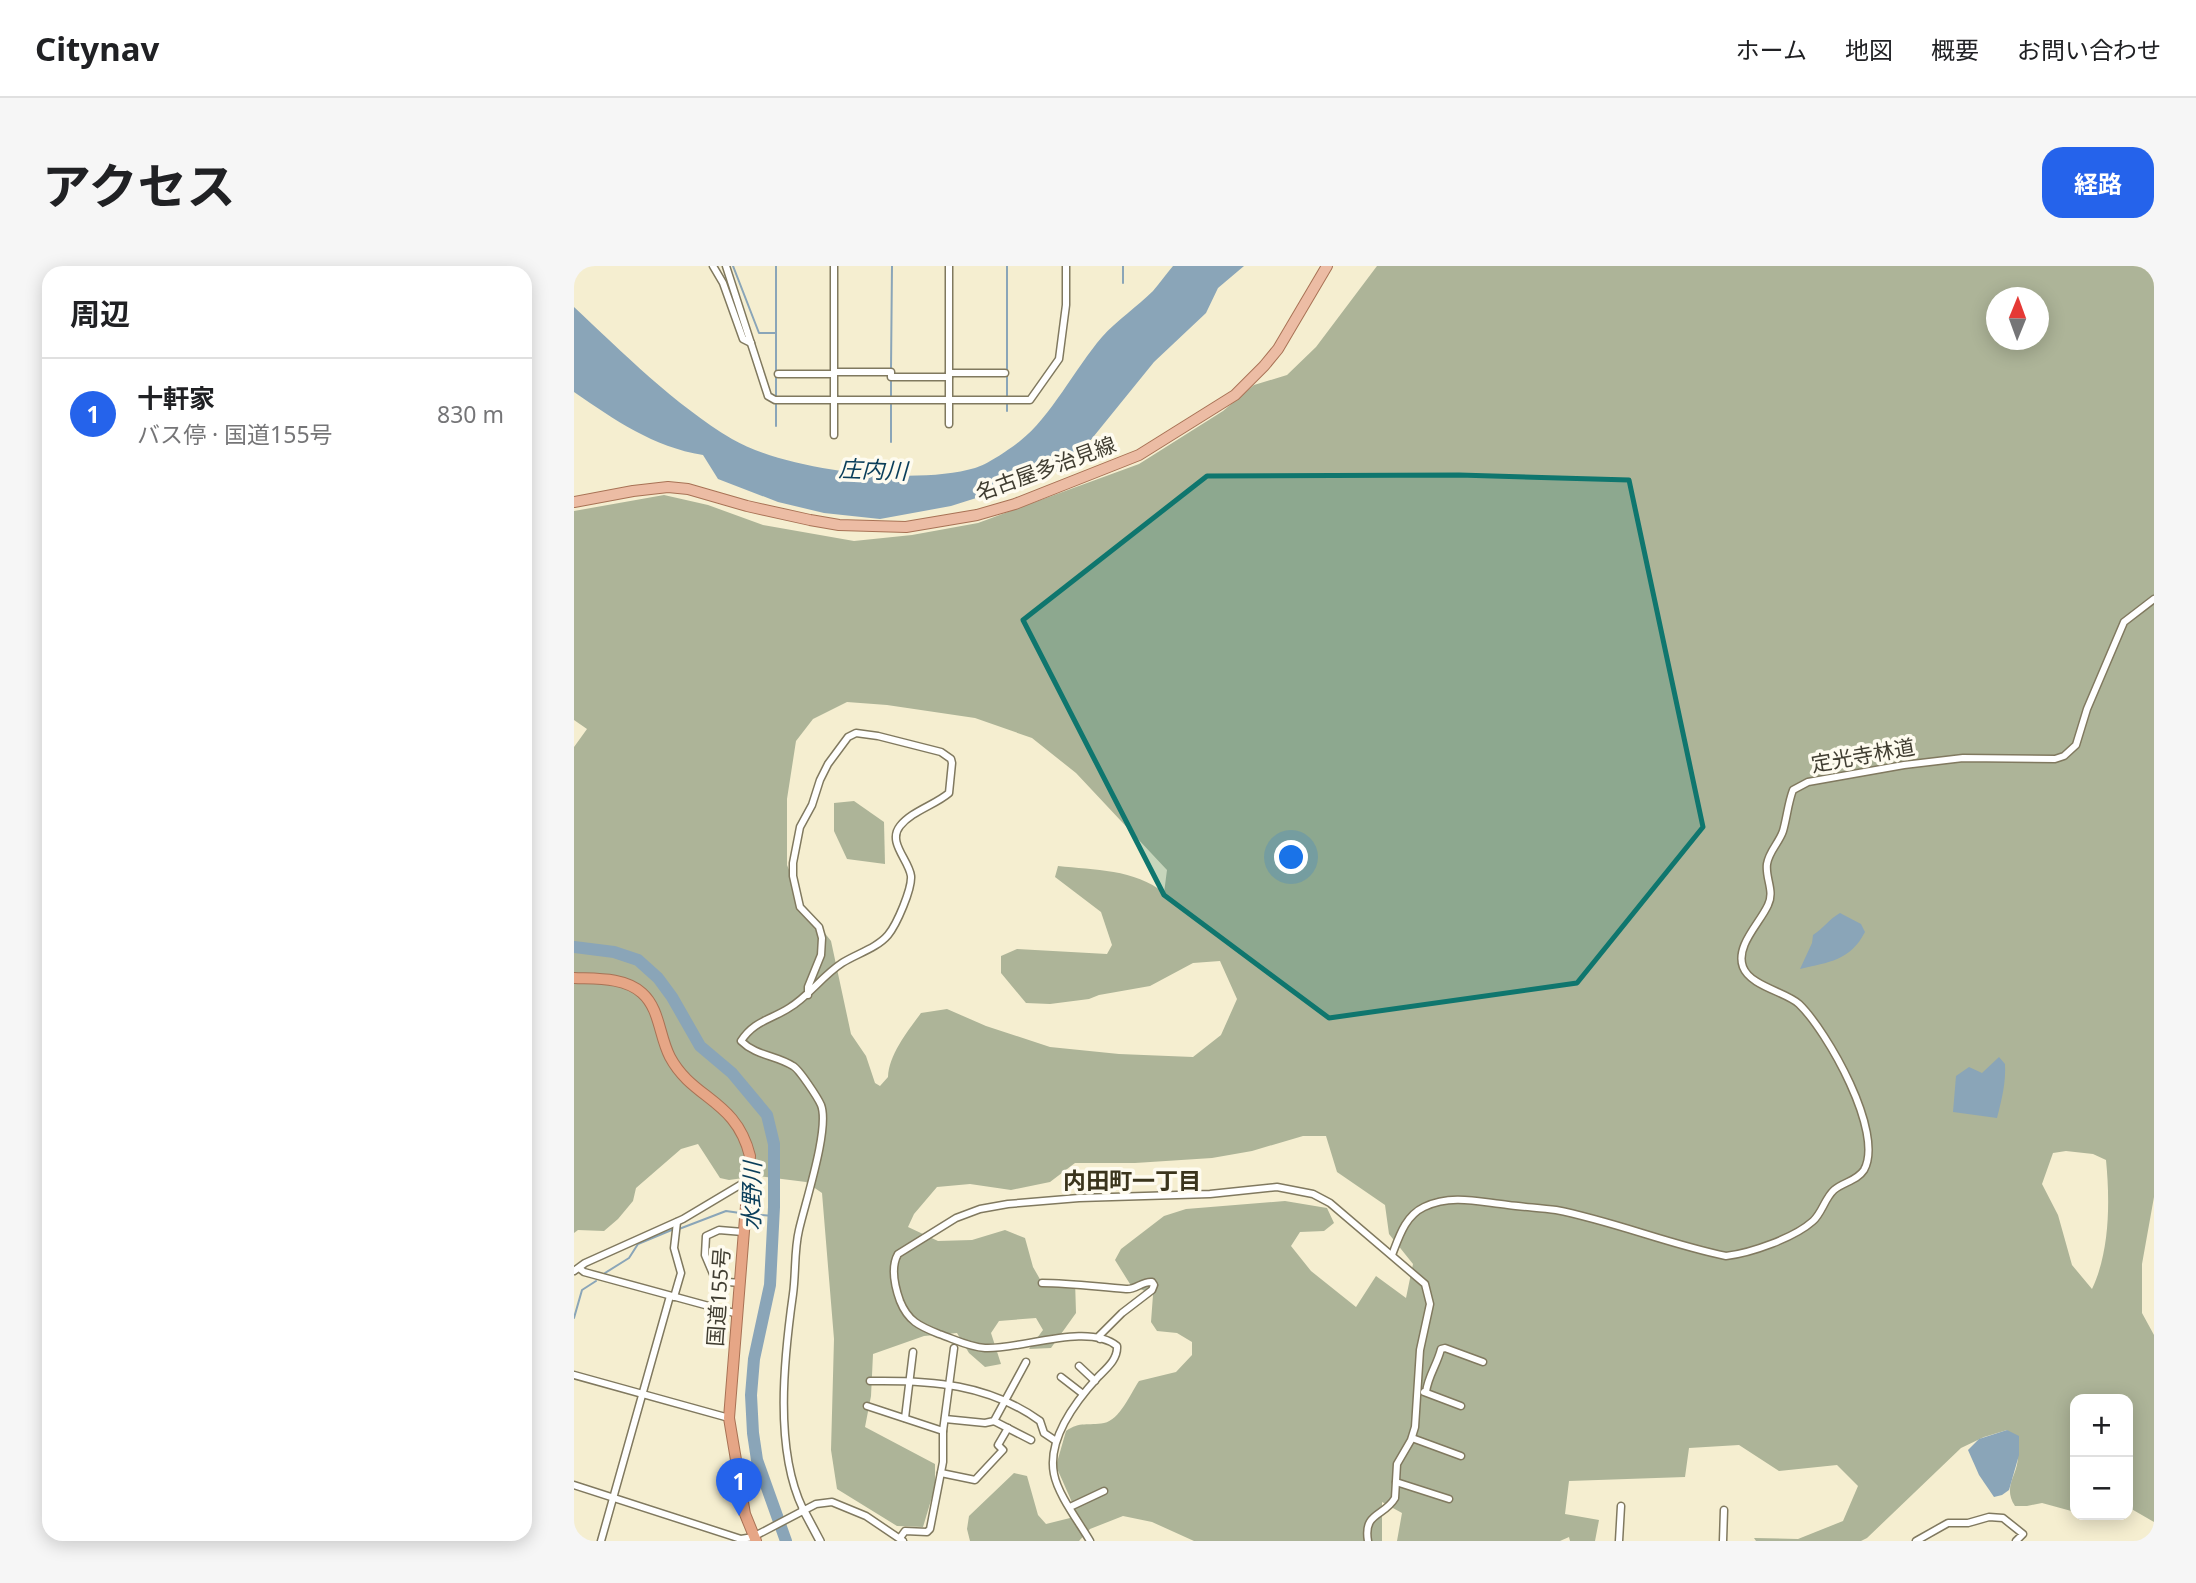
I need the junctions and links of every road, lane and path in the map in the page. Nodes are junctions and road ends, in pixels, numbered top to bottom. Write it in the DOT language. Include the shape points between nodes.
graph roads {
  1 [pos="713,266"];
  2 [pos="726,266"];
  3 [pos="834,266"];
  4 [pos="949,266"];
  5 [pos="1066,266"];
  6 [pos="1327,266"];
  7 [pos="751,343"];
  8 [pos="834,373"];
  9 [pos="1005,373"];
  10 [pos="778,374"];
  11 [pos="949,375"];
  12 [pos="834,400"];
  13 [pos="949,400"];
  14 [pos="949,424"];
  15 [pos="834,435"];
  16 [pos="574,502"];
  17 [pos="2154,599"];
  18 [pos="574,978"];
  19 [pos="808,995"];
  20 [pos="747,1184"];
  21 [pos="677,1222"];
  22 [pos="743,1232"];
  23 [pos="1392,1255"];
  24 [pos="577,1269"];
  25 [pos="740,1283"];
  26 [pos="1042,1283"];
  27 [pos="672,1297"];
  28 [pos="738,1314"];
  29 [pos="1100,1339"];
  30 [pos="954,1348"];
  31 [pos="913,1352"];
  32 [pos="1026,1362"];
  33 [pos="1483,1362"];
  34 [pos="1079,1366"];
  35 [pos="574,1375"];
  36 [pos="1061,1377"];
  37 [pos="870,1381"];
  38 [pos="910,1381"];
  39 [pos="1095,1381"];
  40 [pos="950,1385"];
  41 [pos="1418,1392"];
  42 [pos="1426,1392"];
  43 [pos="1083,1394"];
  44 [pos="642,1395"];
  45 [pos="1005,1399"];
  46 [pos="867,1406"];
  47 [pos="1461,1406"];
  48 [pos="729,1418"];
  49 [pos="905,1418"];
  50 [pos="945,1419"];
  51 [pos="993,1421"];
  52 [pos="1008,1428"];
  53 [pos="943,1431"];
  54 [pos="1412,1438"];
  55 [pos="1031,1440"];
  56 [pos="1056,1441"];
  57 [pos="1461,1455"];
  58 [pos="941,1473"];
  59 [pos="1396,1482"];
  60 [pos="574,1485"];
  61 [pos="1104,1491"];
  62 [pos="613,1499"];
  63 [pos="1449,1499"];
  64 [pos="1621,1506"];
  65 [pos="1070,1507"];
  66 [pos="803,1510"];
  67 [pos="1724,1510"];
  68 [pos="755,1538"];
  69 [pos="901,1540"];
  70 [pos="601,1541"];
  71 [pos="820,1541"];
  72 [pos="1090,1541"];
  73 [pos="1368,1541"];
  74 [pos="1619,1541"];
  75 [pos="1723,1541"];
  76 [pos="1916,1541"];
  77 [pos="2016,1541"];
  1 -- 7 [label="street" via="743,339"];
  2 -- 7 [label="street"];
  3 -- 8 [label="street"];
  4 -- 11 [label="street"];
  5 -- 13 [label="street" via="1059,359 1030,400"];
  6 -- 16 [label="main road, 名古屋多治見線" via="1278,349 1235,395 1139,455 1016,504 905,527 819,522 668,487"];
  7 -- 12 [label="street" via="768,396 775,400"];
  8 -- 10 [label="street"];
  8 -- 11 [label="street"];
  8 -- 12 [label="street"];
  9 -- 11 [label="street"];
  11 -- 13 [label="street"];
  12 -- 13 [label="street"];
  12 -- 15 [label="street"];
  13 -- 14 [label="street"];
  17 -- 23 [label="street, 定光寺林道" via="2124,622 2076,745 2064,756 1964,758 1904,765 1808,782 1793,790 1783,830 1769,854 1771,897 1741,961 1743,970 1797,1002 1817,1026 1851,1086 1867,1136 1869,1158 1863,1172 1832,1192 1815,1219 1744,1254 1726,1256 1556,1210 1448,1200 1414,1214 1401,1230"];
  18 -- 20 [label="highway, 国道155号" via="607,979 644,994 679,1071 739,1126 750,1156"];
  19 -- 19 [label="street" via="822,938 819,927 800,907 793,863 800,827 823,773 848,737 856,733 942,752 952,763 950,793 909,818 897,831 911,884 891,930 832,970"];
  19 -- 66 [label="street" via="749,1028 741,1041 751,1050 795,1066 824,1115 798,1233 787,1340 787,1443"];
  20 -- 21 [label="street"];
  20 -- 22 [label="highway, 国道155号"];
  21 -- 24 [label="street"];
  21 -- 27 [label="street" via="674,1248 681,1273"];
  22 -- 25 [label="highway, 国道155号"];
  22 -- 25 [label="street" via="719,1230 706,1236 705,1255 716,1281"];
  23 -- 29 [label="street" via="1330,1203 1313,1194 1266,1187 980,1209 956,1218 895,1258 898,1295 905,1314 924,1328 985,1348 1068,1336"];
  23 -- 41 [label="street" via="1425,1284 1429,1296"];
  24 -- 27 [label="street"];
  25 -- 28 [label="highway, 国道155号"];
  26 -- 29 [label="street" via="1128,1290 1152,1282 1152,1290 1122,1313"];
  27 -- 28 [label="street"];
  27 -- 44 [label="street"];
  28 -- 48 [label="highway, 国道155号"];
  29 -- 39 [label="street" via="1114,1343 1118,1351"];
  30 -- 40 [label="street"];
  31 -- 38 [label="street"];
  32 -- 45 [label="street"];
  33 -- 42 [label="street" via="1441,1349"];
  34 -- 39 [label="street"];
  35 -- 44 [label="street"];
  36 -- 43 [label="street"];
  37 -- 38 [label="street"];
  38 -- 40 [label="street"];
  38 -- 49 [label="street"];
  39 -- 43 [label="street"];
  40 -- 45 [label="street"];
  40 -- 50 [label="street"];
  41 -- 42 [label="street"];
  41 -- 54 [label="street"];
  42 -- 47 [label="street"];
  43 -- 56 [label="street"];
  44 -- 48 [label="street"];
  44 -- 62 [label="street"];
  45 -- 51 [label="street"];
  45 -- 56 [label="street" via="1040,1421 1047,1437"];
  46 -- 49 [label="street"];
  48 -- 68 [label="highway, 国道155号" via="745,1514"];
  49 -- 53 [label="street"];
  50 -- 51 [label="street"];
  50 -- 53 [label="street"];
  51 -- 52 [label="street"];
  52 -- 55 [label="street"];
  52 -- 58 [label="street" via="998,1445 1003,1450 975,1480"];
  53 -- 58 [label="street"];
  54 -- 57 [label="street"];
  54 -- 59 [label="street" via="1397,1464"];
  56 -- 65 [label="street" via="1054,1474"];
  58 -- 69 [label="street" via="930,1530 905,1531"];
  59 -- 63 [label="street"];
  59 -- 73 [label="street" via="1392,1503 1370,1519"];
  60 -- 62 [label="street"];
  61 -- 65 [label="street"];
  62 -- 68 [label="street" via="741,1539"];
  62 -- 70 [label="street"];
  64 -- 74 [label="street"];
  65 -- 72 [label="street"];
  66 -- 68 [label="street"];
  66 -- 69 [label="street" via="832,1502 866,1516"];
  66 -- 71 [label="street"];
  67 -- 75 [label="street"];
  76 -- 77 [label="street" via="1948,1523 1989,1517 2004,1518 2023,1534"];
}
